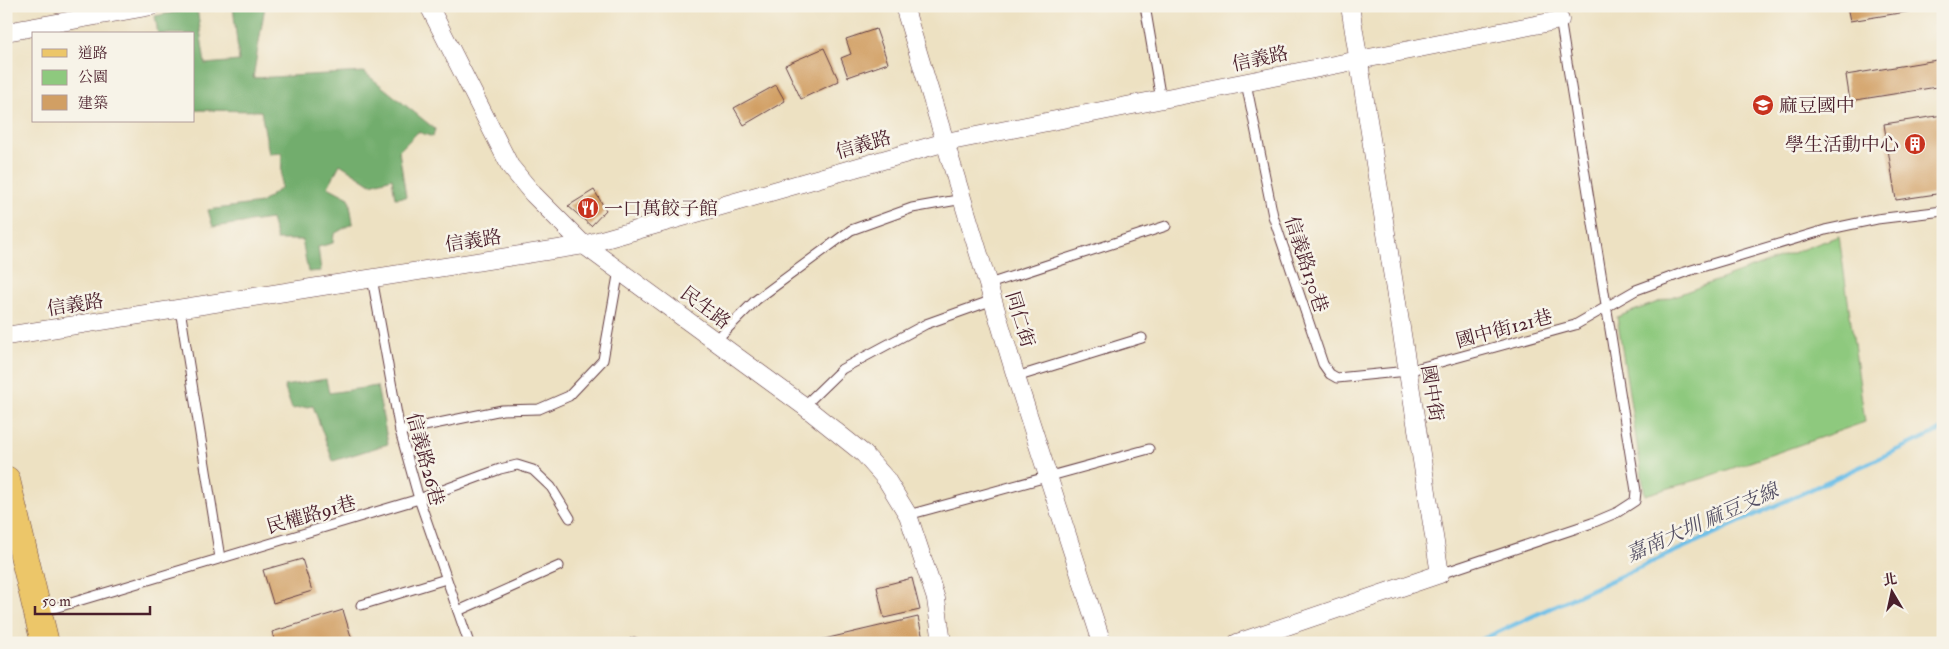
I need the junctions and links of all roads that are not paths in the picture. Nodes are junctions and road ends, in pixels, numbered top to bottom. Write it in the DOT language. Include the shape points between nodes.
graph roads {
  1 [pos="152,6"];
  2 [pos="429,6"];
  3 [pos="904,6"];
  4 [pos="1145,6"];
  5 [pos="1350,6"];
  6 [pos="1559,13"];
  7 [pos="6,32"];
  8 [pos="1359,58"];
  9 [pos="1246,83"];
  10 [pos="1161,100"];
  11 [pos="946,142"];
  12 [pos="963,200"];
  13 [pos="1943,210"];
  14 [pos="1166,226"];
  15 [pos="584,245"];
  16 [pos="620,269"];
  17 [pos="372,278"];
  18 [pos="991,292"];
  19 [pos="1606,307"];
  20 [pos="180,309"];
  21 [pos="6,336"];
  22 [pos="1142,338"];
  23 [pos="716,340"];
  24 [pos="1408,371"];
  25 [pos="1016,377"];
  26 [pos="804,406"];
  27 [pos="400,432"];
  28 [pos="1149,449"];
  29 [pos="1049,477"];
  30 [pos="6,480"];
  31 [pos="419,499"];
  32 [pos="908,515"];
  33 [pos="570,518"];
  34 [pos="220,558"];
  35 [pos="559,566"];
  36 [pos="1440,574"];
  37 [pos="446,580"];
  38 [pos="361,605"];
  39 [pos="458,611"];
  40 [pos="38,613"];
  41 [pos="45,643"];
  42 [pos="469,643"];
  43 [pos="942,643"];
  44 [pos="1102,643"];
  45 [pos="1237,643"];
  1 -- 7 [label="street"];
  2 -- 15 [label="street, 民生路" via="510,166"];
  3 -- 11 [label="street, 同仁街"];
  4 -- 10 [label="lane"];
  5 -- 8 [label="street, 國中街"];
  6 -- 8 [label="street, 信義路"];
  6 -- 19 [label="lane"];
  8 -- 9 [label="street, 信義路"];
  8 -- 24 [label="street, 國中街"];
  9 -- 10 [label="street, 信義路"];
  9 -- 24 [label="lane, 信義路130巷" via="1274,216 1323,364 1337,378"];
  10 -- 11 [label="street, 信義路"];
  11 -- 12 [label="street, 同仁街"];
  11 -- 15 [label="street, 信義路"];
  12 -- 18 [label="street, 同仁街"];
  12 -- 23 [label="lane" via="912,208 850,230 756,300"];
  13 -- 19 [label="lane, 國中街121巷" via="1826,230 1685,272 1636,290"];
  14 -- 18 [label="lane"];
  15 -- 16 [label="street, 民生路"];
  15 -- 17 [label="street, 信義路"];
  16 -- 23 [label="street, 民生路"];
  16 -- 27 [label="lane" via="603,360 568,396 539,408 502,410"];
  17 -- 20 [label="street, 信義路"];
  17 -- 27 [label="lane, 信義路26巷"];
  18 -- 25 [label="street, 同仁街"];
  18 -- 26 [label="lane" via="842,369"];
  19 -- 24 [label="lane, 國中街121巷" via="1575,325"];
  19 -- 36 [label="lane" via="1635,501 1592,522"];
  20 -- 21 [label="street, 信義路"];
  20 -- 34 [label="lane"];
  22 -- 25 [label="lane"];
  23 -- 26 [label="street, 民生路"];
  24 -- 36 [label="street, 國中街"];
  25 -- 29 [label="street, 同仁街"];
  26 -- 32 [label="street, 民生路" via="864,454 891,486"];
  27 -- 31 [label="lane, 信義路26巷"];
  28 -- 29 [label="lane"];
  29 -- 32 [label="lane"];
  29 -- 44 [label="street, 同仁街"];
  30 -- 40 [label="main road"];
  31 -- 33 [label="lane, 民權路91巷" via="518,465 533,470 551,487"];
  31 -- 34 [label="lane, 民權路91巷"];
  31 -- 37 [label="lane, 信義路26巷"];
  32 -- 43 [label="street, 民生路" via="936,599"];
  34 -- 40 [label="lane, 民權路91巷"];
  35 -- 39 [label="lane"];
  36 -- 45 [label="street"];
  37 -- 38 [label="lane"];
  37 -- 39 [label="lane, 信義路26巷"];
  39 -- 42 [label="lane, 信義路26巷"];
  40 -- 41 [label="main road"];
}
